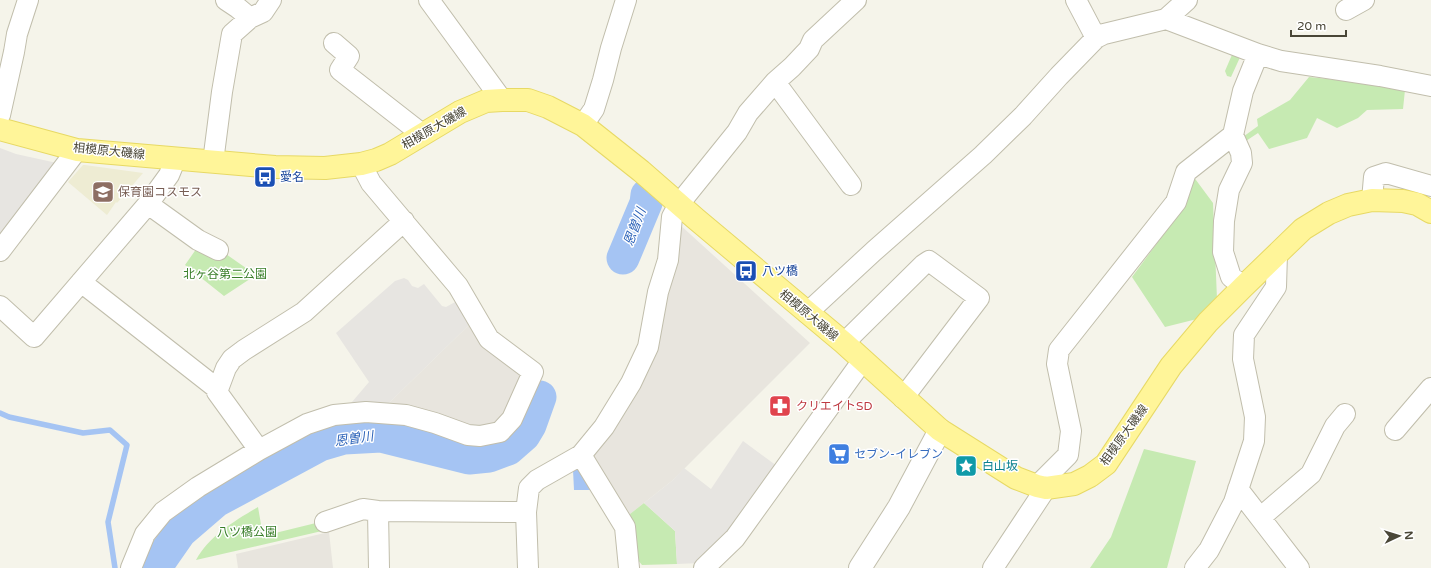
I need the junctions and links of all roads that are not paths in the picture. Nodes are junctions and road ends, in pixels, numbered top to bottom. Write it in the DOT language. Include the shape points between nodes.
graph roads {
  1 [pos="28,0"];
  2 [pos="226,0"];
  3 [pos="271,0"];
  4 [pos="626,0"];
  5 [pos="856,0"];
  6 [pos="1076,0"];
  7 [pos="1187,0"];
  8 [pos="1364,0"];
  9 [pos="435,3"];
  10 [pos="1346,10"];
  11 [pos="250,18"];
  12 [pos="1166,19"];
  13 [pos="1096,38"];
  14 [pos="334,43"];
  15 [pos="1258,54"];
  16 [pos="775,82"];
  17 [pos="1431,86"];
  18 [pos="502,100"];
  19 [pos="0,115"];
  20 [pos="583,126"];
  21 [pos="0,129"];
  22 [pos="422,134"];
  23 [pos="1233,135"];
  24 [pos="77,150"];
  25 [pos="176,158"];
  26 [pos="213,162"];
  27 [pos="361,164"];
  28 [pos="840,178"];
  29 [pos="1431,186"];
  30 [pos="1372,200"];
  31 [pos="675,201"];
  32 [pos="148,204"];
  33 [pos="1430,211"];
  34 [pos="404,221"];
  35 [pos="218,250"];
  36 [pos="0,251"];
  37 [pos="1277,254"];
  38 [pos="81,282"];
  39 [pos="1244,286"];
  40 [pos="0,306"];
  41 [pos="807,313"];
  42 [pos="844,343"];
  43 [pos="863,360"];
  44 [pos="217,392"];
  45 [pos="903,398"];
  46 [pos="1428,399"];
  47 [pos="1335,419"];
  48 [pos="940,430"];
  49 [pos="1395,430"];
  50 [pos="259,450"];
  51 [pos="581,454"];
  52 [pos="1041,487"];
  53 [pos="1238,489"];
  54 [pos="378,511"];
  55 [pos="526,512"];
  56 [pos="1261,517"];
  57 [pos="325,522"];
  58 [pos="131,568"];
  59 [pos="379,568"];
  60 [pos="528,568"];
  61 [pos="629,568"];
  62 [pos="704,568"];
  63 [pos="860,568"];
  64 [pos="993,568"];
  65 [pos="1195,568"];
  66 [pos="1299,568"];
  1 -- 19 [label="street" via="17,34"];
  2 -- 11 [label="street"];
  3 -- 11 [label="street" via="263,12"];
  4 -- 20 [label="street" via="594,109"];
  5 -- 16 [label="street" via="813,40 809,49 792,68"];
  6 -- 13 [label="street"];
  7 -- 12 [label="street"];
  8 -- 10 [label="street"];
  9 -- 18 [label="street"];
  11 -- 26 [label="street" via="232,34"];
  12 -- 13 [label="street"];
  12 -- 15 [label="street"];
  13 -- 41 [label="street" via="983,155"];
  14 -- 22 [label="street" via="349,56 340,70"];
  15 -- 17 [label="street" via="1281,61"];
  15 -- 23 [label="street" via="1243,91"];
  16 -- 28 [label="street"];
  16 -- 31 [label="street" via="748,113 737,132"];
  18 -- 20 [label="main road, 相模原大磯線" via="528,100"];
  18 -- 22 [label="main road, 相模原大磯線" via="486,101 460,112"];
  20 -- 31 [label="main road, 相模原大磯線"];
  21 -- 24 [label="main road, 相模原大磯線"];
  22 -- 27 [label="main road, 相模原大磯線" via="390,154"];
  23 -- 39 [label="street" via="1241,152 1242,162 1229,190 1223,252 1231,277"];
  23 -- 52 [label="street" via="1186,172 1176,202 1059,350 1057,364 1071,431 1068,455"];
  24 -- 25 [label="main road, 相模原大磯線"];
  24 -- 36 [label="street"];
  25 -- 26 [label="main road, 相模原大磯線"];
  25 -- 32 [label="street" via="169,175"];
  26 -- 27 [label="main road, 相模原大磯線" via="304,169"];
  27 -- 34 [label="street" via="372,184"];
  29 -- 30 [label="street" via="1386,172 1374,177"];
  30 -- 33 [label="main road, 相模原大磯線" via="1403,201 1417,204"];
  30 -- 37 [label="main road, 相模原大磯線" via="1348,205 1329,213 1303,229"];
  31 -- 41 [label="main road, 相模原大磯線"];
  31 -- 51 [label="street" via="668,260 658,292 648,347 631,383 604,427"];
  32 -- 35 [label="street" via="198,240"];
  32 -- 38 [label="street"];
  34 -- 44 [label="street" via="304,312 232,359"];
  34 -- 50 [label="street" via="458,286 489,339 533,372 512,419 500,432 480,436 406,416 366,412 334,415 307,424"];
  37 -- 39 [label="main road, 相模原大磯線"];
  37 -- 53 [label="street" via="1276,287 1244,335 1243,359 1254,417 1254,441"];
  38 -- 40 [label="street" via="34,337"];
  38 -- 44 [label="street" via="215,387"];
  39 -- 52 [label="main road, 相模原大磯線" via="1208,322 1171,366 1106,464 1074,484"];
  41 -- 42 [label="main road, 相模原大磯線"];
  42 -- 43 [label="main road, 相模原大磯線"];
  42 -- 45 [label="street" via="929,261 979,298"];
  43 -- 45 [label="main road, 相模原大磯線"];
  43 -- 62 [label="street" via="735,538"];
  44 -- 50 [label="street"];
  45 -- 48 [label="main road, 相模原大磯線"];
  46 -- 49 [label="street"];
  47 -- 56 [label="street" via="1311,474"];
  48 -- 52 [label="main road, 相模原大磯線" via="1016,478"];
  48 -- 63 [label="street" via="899,507"];
  50 -- 58 [label="street" via="198,487 164,512 145,534"];
  51 -- 55 [label="street" via="537,480 529,488"];
  51 -- 61 [label="street" via="625,527"];
  52 -- 64 [label="street"];
  53 -- 56 [label="street"];
  53 -- 65 [label="street" via="1209,550"];
  54 -- 55 [label="street"];
  54 -- 57 [label="street" via="363,509"];
  54 -- 59 [label="street"];
  55 -- 60 [label="street"];
  56 -- 66 [label="street"];
}
